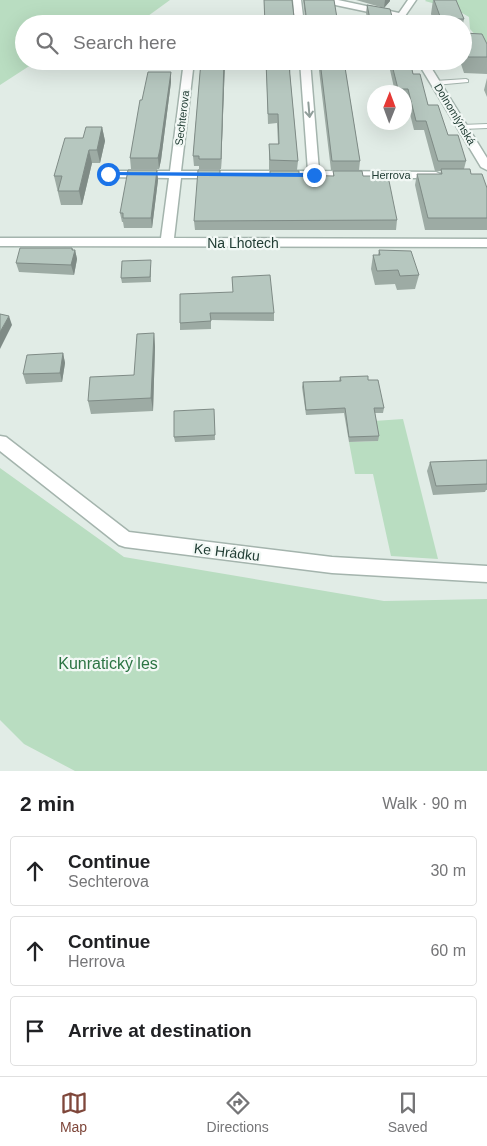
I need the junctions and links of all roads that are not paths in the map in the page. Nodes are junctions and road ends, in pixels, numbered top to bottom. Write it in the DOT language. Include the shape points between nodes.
graph roads {
  1 [pos="297,0"];
  2 [pos="326,0"];
  3 [pos="412,0"];
  4 [pos="299,15"];
  5 [pos="384,15"];
  6 [pos="405,15"];
  7 [pos="188,70"];
  8 [pos="306,70"];
  9 [pos="428,70"];
  10 [pos="466,81"];
  11 [pos="435,82"];
  12 [pos="487,126"];
  13 [pos="462,127"];
  14 [pos="485,173"];
  15 [pos="108,174"];
  16 [pos="175,175"];
  17 [pos="314,175"];
  18 [pos="447,176"];
  19 [pos="0,242"];
  20 [pos="487,242"];
  21 [pos="167,243"];
  22 [pos="0,442"];
  23 [pos="487,574"];
  1 -- 4 [label="street"];
  2 -- 5 [label="street"];
  3 -- 6 [label="street"];
  7 -- 16 [label="street, Sechterova"];
  8 -- 17 [label="street, one-way"];
  9 -- 11 [label="street, Dolnomlýnská"];
  10 -- 11 [label="lane"];
  11 -- 13 [label="street, Dolnomlýnská"];
  12 -- 13 [label="lane"];
  13 -- 14 [label="street, Dolnomlýnská"];
  15 -- 16 [label="street"];
  16 -- 17 [label="street, Herrova"];
  16 -- 21 [label="street, Sechterova"];
  17 -- 18 [label="street, Herrova"];
  19 -- 21 [label="street, Na Lhotech"];
  20 -- 21 [label="street, Na Lhotech"];
  22 -- 23 [label="street, Ke Hrádku" via="125,539 332,565"];
}
